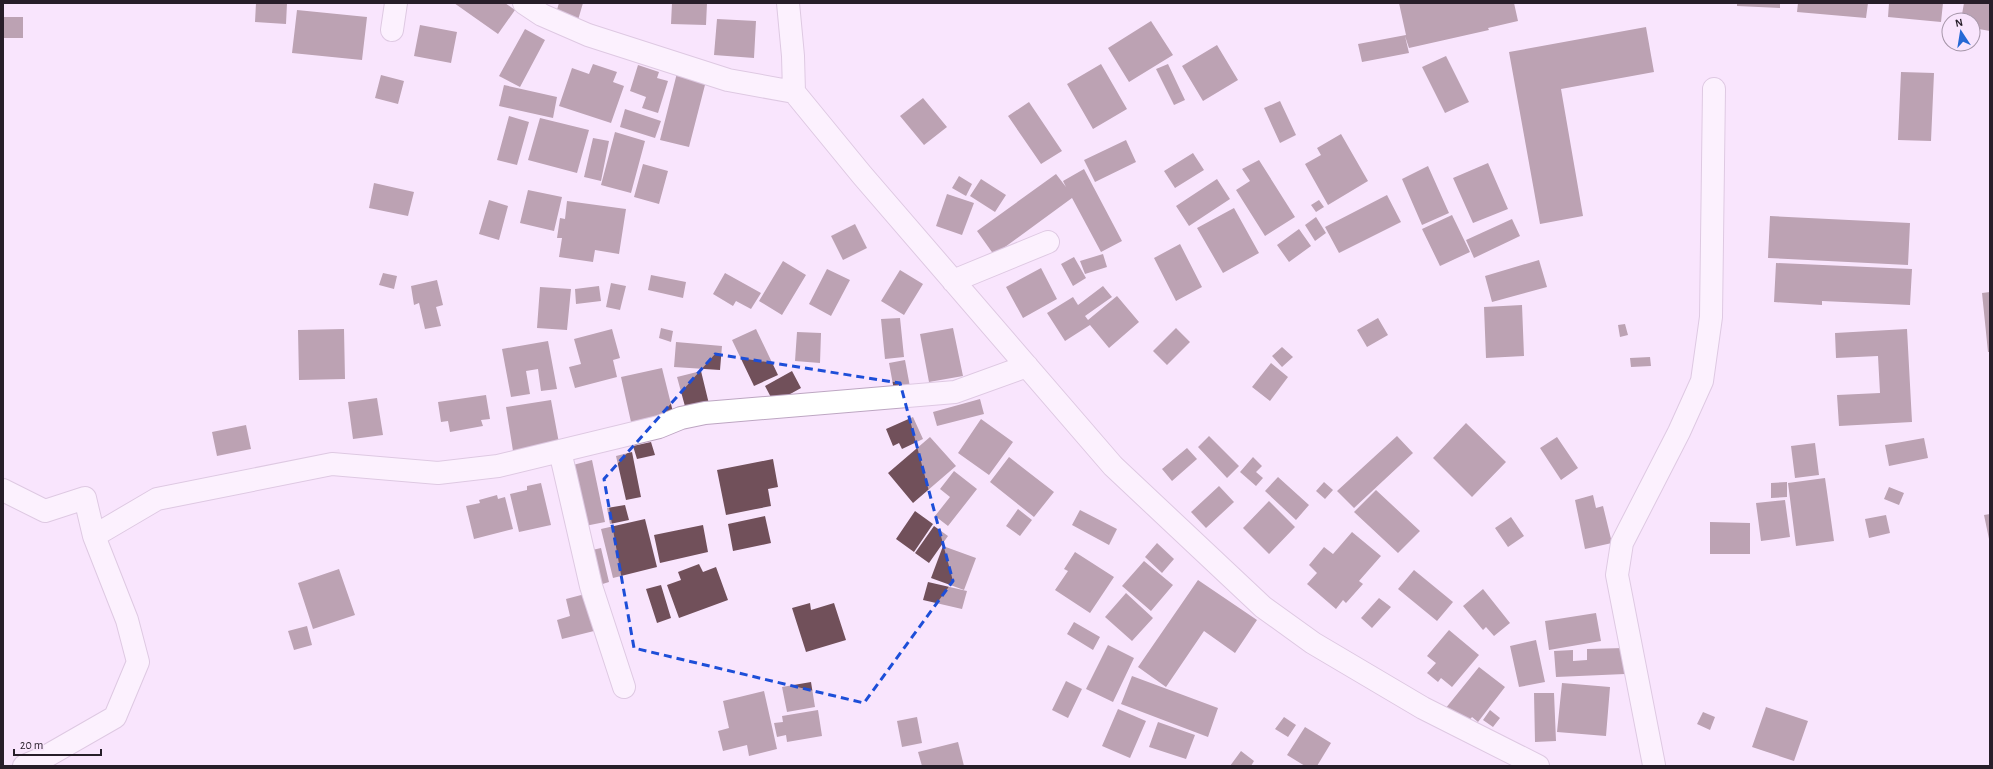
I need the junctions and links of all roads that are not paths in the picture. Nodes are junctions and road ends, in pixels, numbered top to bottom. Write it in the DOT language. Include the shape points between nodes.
graph roads {
  1 [pos="396,3"];
  2 [pos="524,3"];
  3 [pos="788,3"];
  4 [pos="392,30"];
  5 [pos="1714,89"];
  6 [pos="794,92"];
  7 [pos="1048,242"];
  8 [pos="953,281"];
  9 [pos="1027,366"];
  10 [pos="560,451"];
  11 [pos="3,490"];
  12 [pos="94,536"];
  13 [pos="624,687"];
  14 [pos="24,766"];
  15 [pos="1538,766"];
  16 [pos="1654,766"];
  1 -- 4 [label="street"];
  2 -- 6 [label="street" via="542,15 588,35 728,80"];
  3 -- 6 [label="street"];
  5 -- 16 [label="street" via="1711,317 1702,381 1622,543 1617,575"];
  6 -- 8 [label="street"];
  7 -- 8 [label="street"];
  8 -- 9 [label="street"];
  9 -- 10 [label="street" via="955,392 705,413"];
  9 -- 15 [label="street" via="1113,466 1263,607 1313,643 1367,676 1423,708"];
  10 -- 12 [label="street" via="498,466 438,473 332,464 157,499"];
  10 -- 13 [label="street" via="591,586"];
  11 -- 12 [label="street" via="45,511 85,498"];
  12 -- 14 [label="street" via="127,620 138,662 115,717 47,756"];
}
